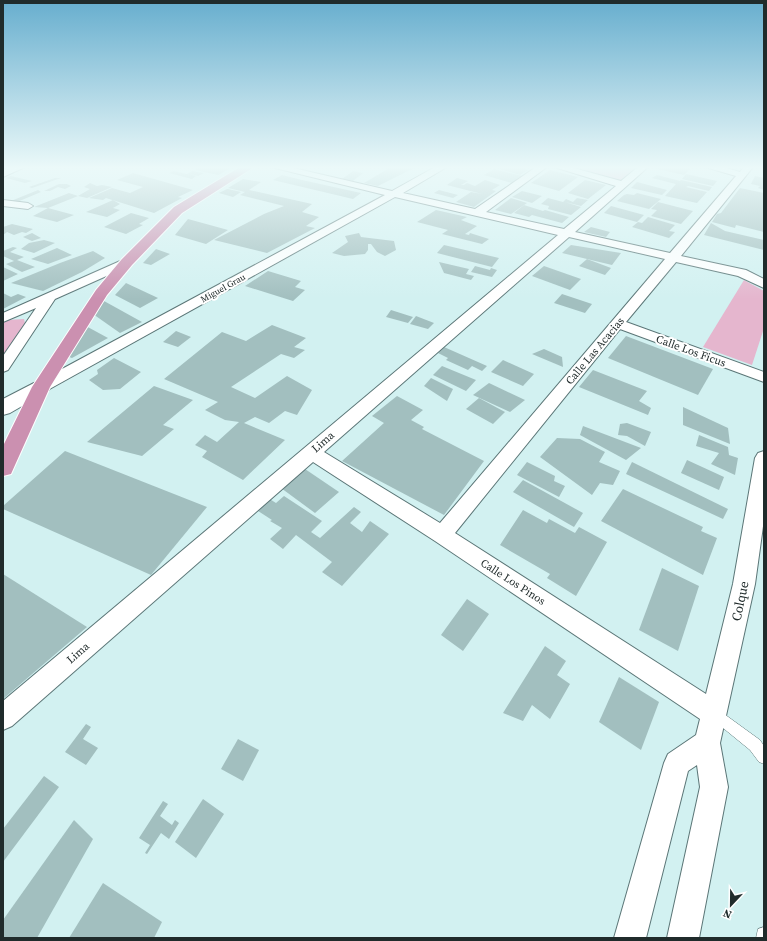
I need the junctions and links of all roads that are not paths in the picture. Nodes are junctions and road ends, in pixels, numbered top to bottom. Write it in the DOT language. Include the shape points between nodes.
graph roads {
  1 [pos="177,211"];
  2 [pos="363,211"];
  3 [pos="464,211"];
  4 [pos="481,211"];
  5 [pos="594,211"];
  6 [pos="713,211"];
  7 [pos="477,214"];
  8 [pos="567,234"];
  9 [pos="673,258"];
  10 [pos="127,262"];
  11 [pos="764,284"];
  12 [pos="51,296"];
  13 [pos="7,316"];
  14 [pos="36,318"];
  15 [pos="618,324"];
  16 [pos="3,366"];
  17 [pos="764,377"];
  18 [pos="41,387"];
  19 [pos="3,408"];
  20 [pos="311,452"];
  21 [pos="764,458"];
  22 [pos="3,468"];
  23 [pos="442,536"];
  24 [pos="714,714"];
  25 [pos="3,717"];
  26 [pos="707,743"];
  27 [pos="764,757"];
  28 [pos="630,938"];
  29 [pos="683,938"];
  1 -- 10 [label="highway"];
  2 -- 18 [label="street, Miguel Grau"];
  3 -- 7 [label="street"];
  4 -- 7 [label="street"];
  5 -- 8 [label="street, Lima"];
  6 -- 9 [label="street, Calle Las Acacias"];
  7 -- 8 [label="street"];
  8 -- 9 [label="street"];
  8 -- 20 [label="street, Lima"];
  9 -- 11 [label="street" via="742,273"];
  9 -- 15 [label="street, Calle Las Acacias"];
  10 -- 12 [label="street"];
  10 -- 18 [label="highway" via="101,293"];
  12 -- 13 [label="street"];
  12 -- 14 [label="street"];
  13 -- 14 [label="street"];
  14 -- 16 [label="street"];
  15 -- 17 [label="street, Calle Los Ficus"];
  15 -- 23 [label="street, Calle Las Acacias"];
  18 -- 19 [label="main road, Miguel Grau"];
  18 -- 22 [label="highway"];
  20 -- 23 [label="street, Calle Los Pinos"];
  20 -- 25 [label="street, Lima"];
  21 -- 24 [label="street, Colque" via="744,584"];
  23 -- 24 [label="street, Calle Los Pinos"];
  24 -- 26 [label="street, Colque"];
  24 -- 27 [label="lane" via="755,745"];
  26 -- 28 [label="street" via="677,763"];
  26 -- 29 [label="street, Colque" via="714,787"];
}
